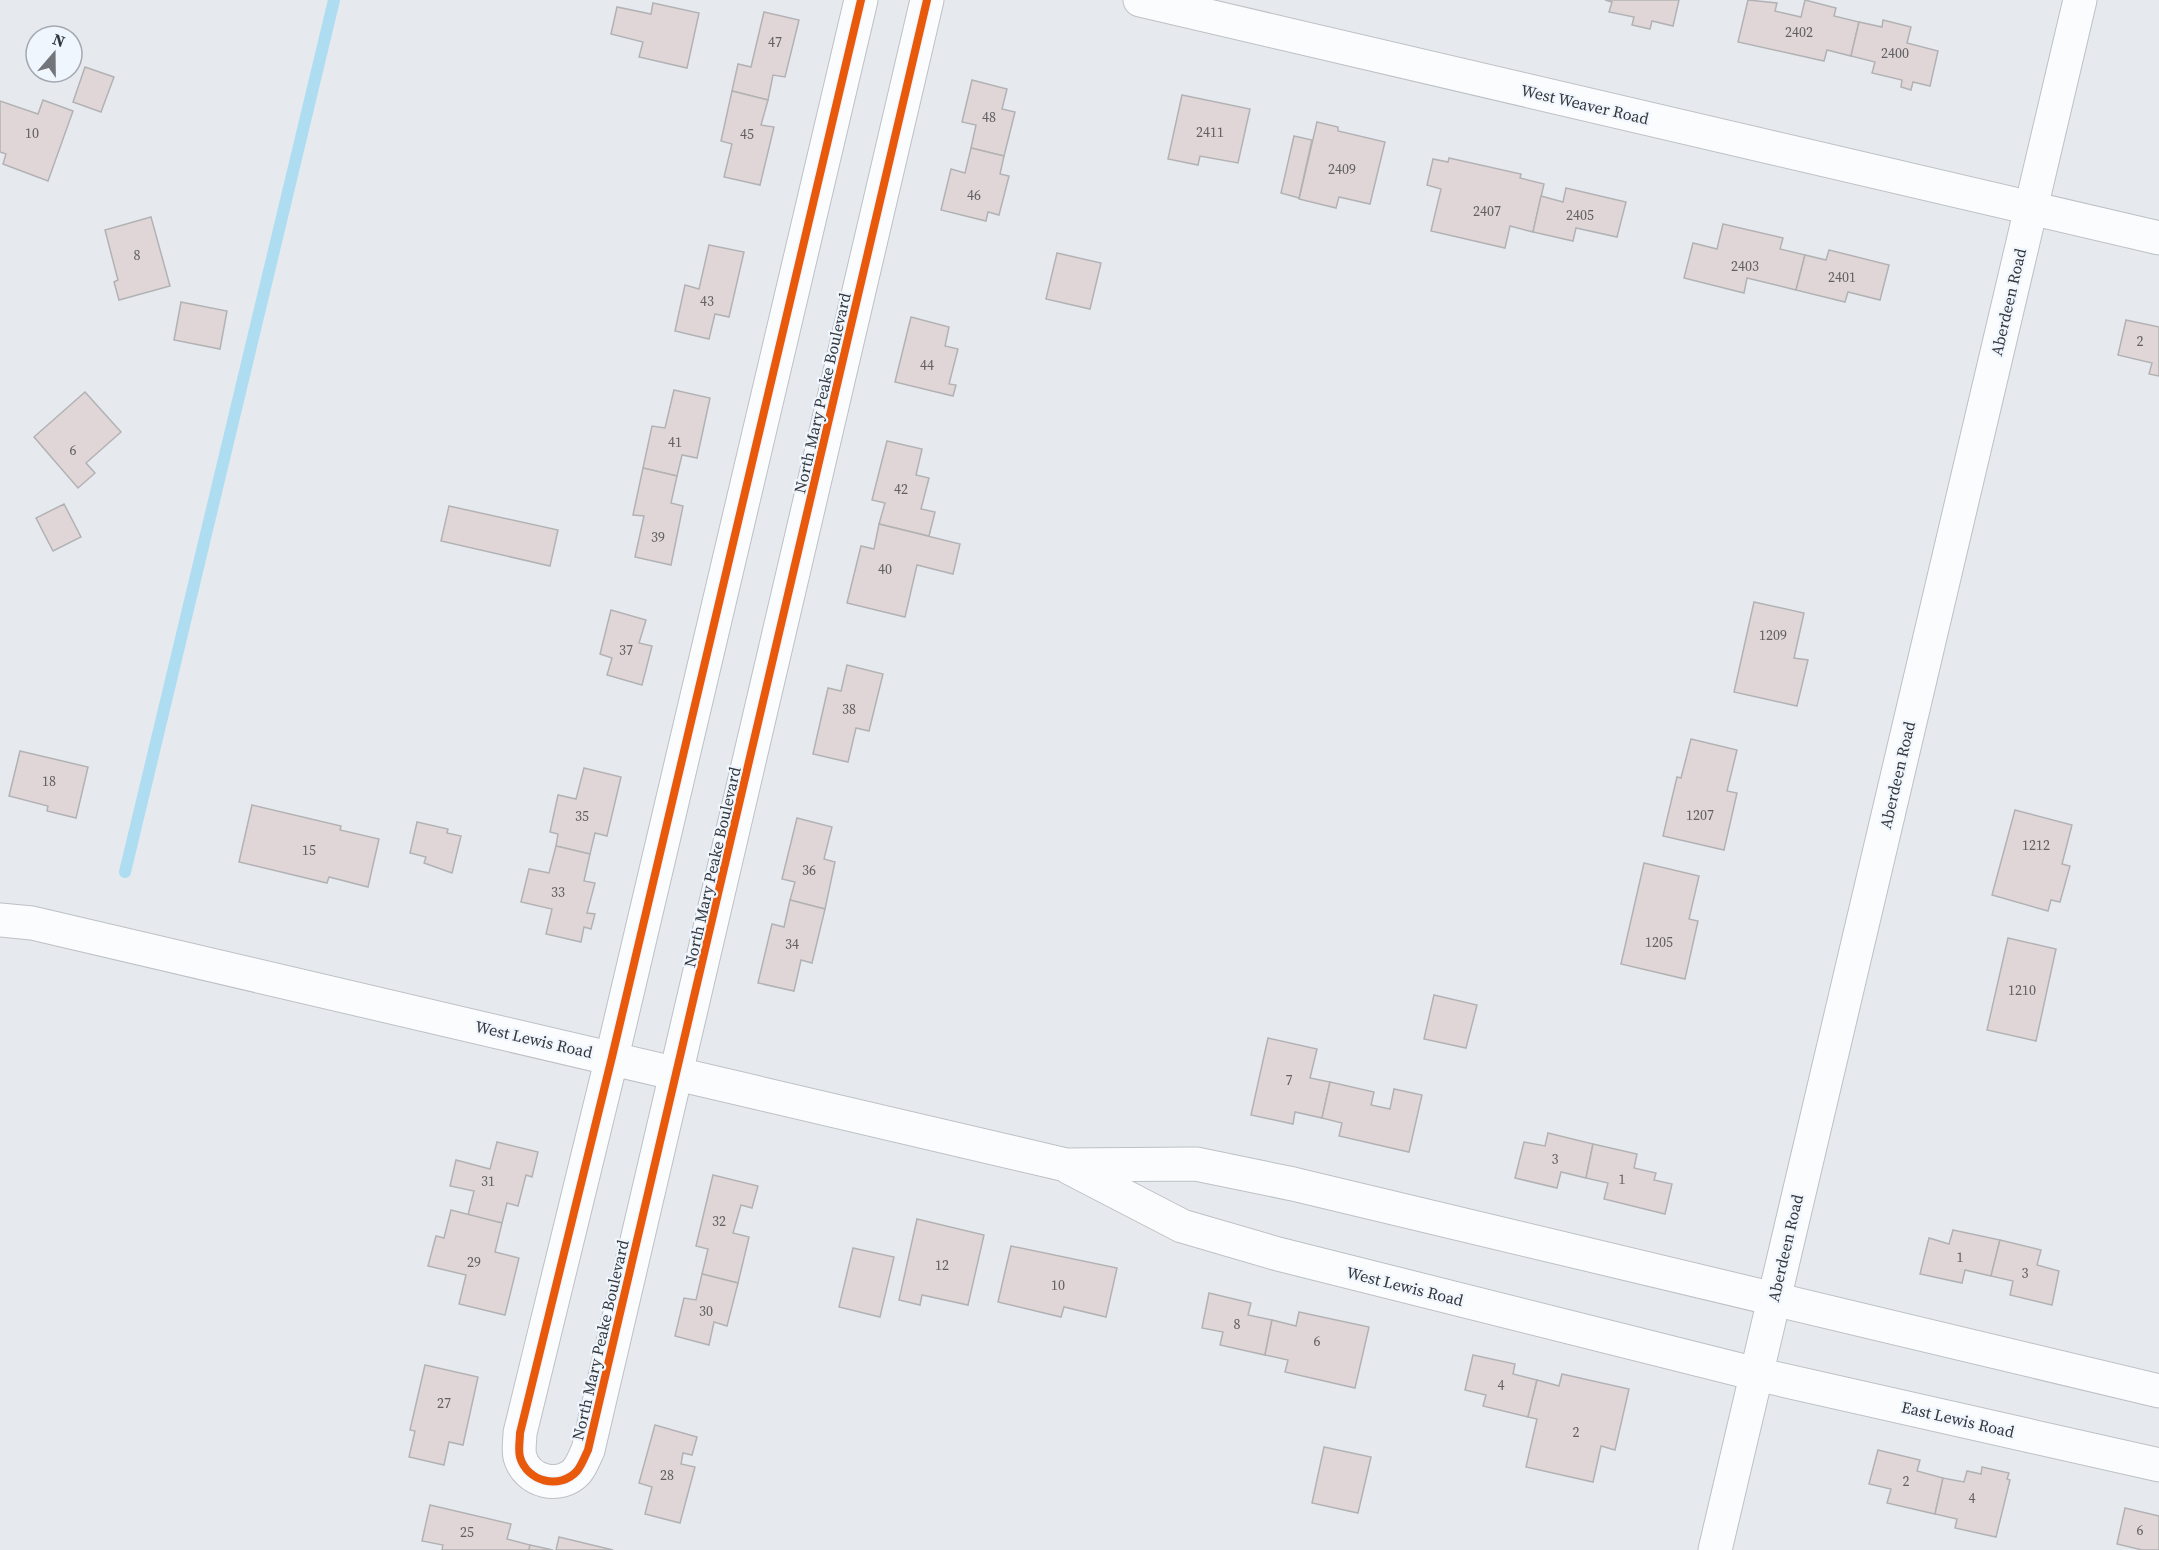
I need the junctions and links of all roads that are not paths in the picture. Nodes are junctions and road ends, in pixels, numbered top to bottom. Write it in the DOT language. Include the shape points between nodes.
graph roads {
  1 [pos="861,0"];
  2 [pos="927,0"];
  3 [pos="1140,0"];
  4 [pos="2080,0"];
  5 [pos="2030,207"];
  6 [pos="2159,238"];
  7 [pos="0,920"];
  8 [pos="612,1057"];
  9 [pos="678,1073"];
  10 [pos="1066,1165"];
  11 [pos="1773,1297"];
  12 [pos="1756,1374"];
  13 [pos="2159,1390"];
  14 [pos="2159,1465"];
  15 [pos="1715,1550"];
  1 -- 8 [label="street, North Mary Peake Boulevard"];
  2 -- 9 [label="street, North Mary Peake Boulevard"];
  3 -- 5 [label="street, West Weaver Road"];
  4 -- 5 [label="street, Aberdeen Road"];
  5 -- 6 [label="street, West Weaver Road"];
  5 -- 11 [label="street, Aberdeen Road"];
  7 -- 8 [label="street, West Lewis Road" via="44,926"];
  8 -- 9 [label="street, West Lewis Road"];
  8 -- 9 [label="street, North Mary Peake Boulevard" via="520,1433 520,1456 528,1472 547,1482 565,1480 578,1470 588,1449"];
  9 -- 10 [label="street, West Lewis Road"];
  10 -- 11 [label="street, West Lewis Road" via="1196,1164"];
  10 -- 12 [label="street, West Lewis Road" via="1182,1226 1278,1254"];
  11 -- 12 [label="street, Aberdeen Road"];
  11 -- 13 [label="street"];
  12 -- 14 [label="street, East Lewis Road"];
  12 -- 15 [label="street, Aberdeen Road"];
}
